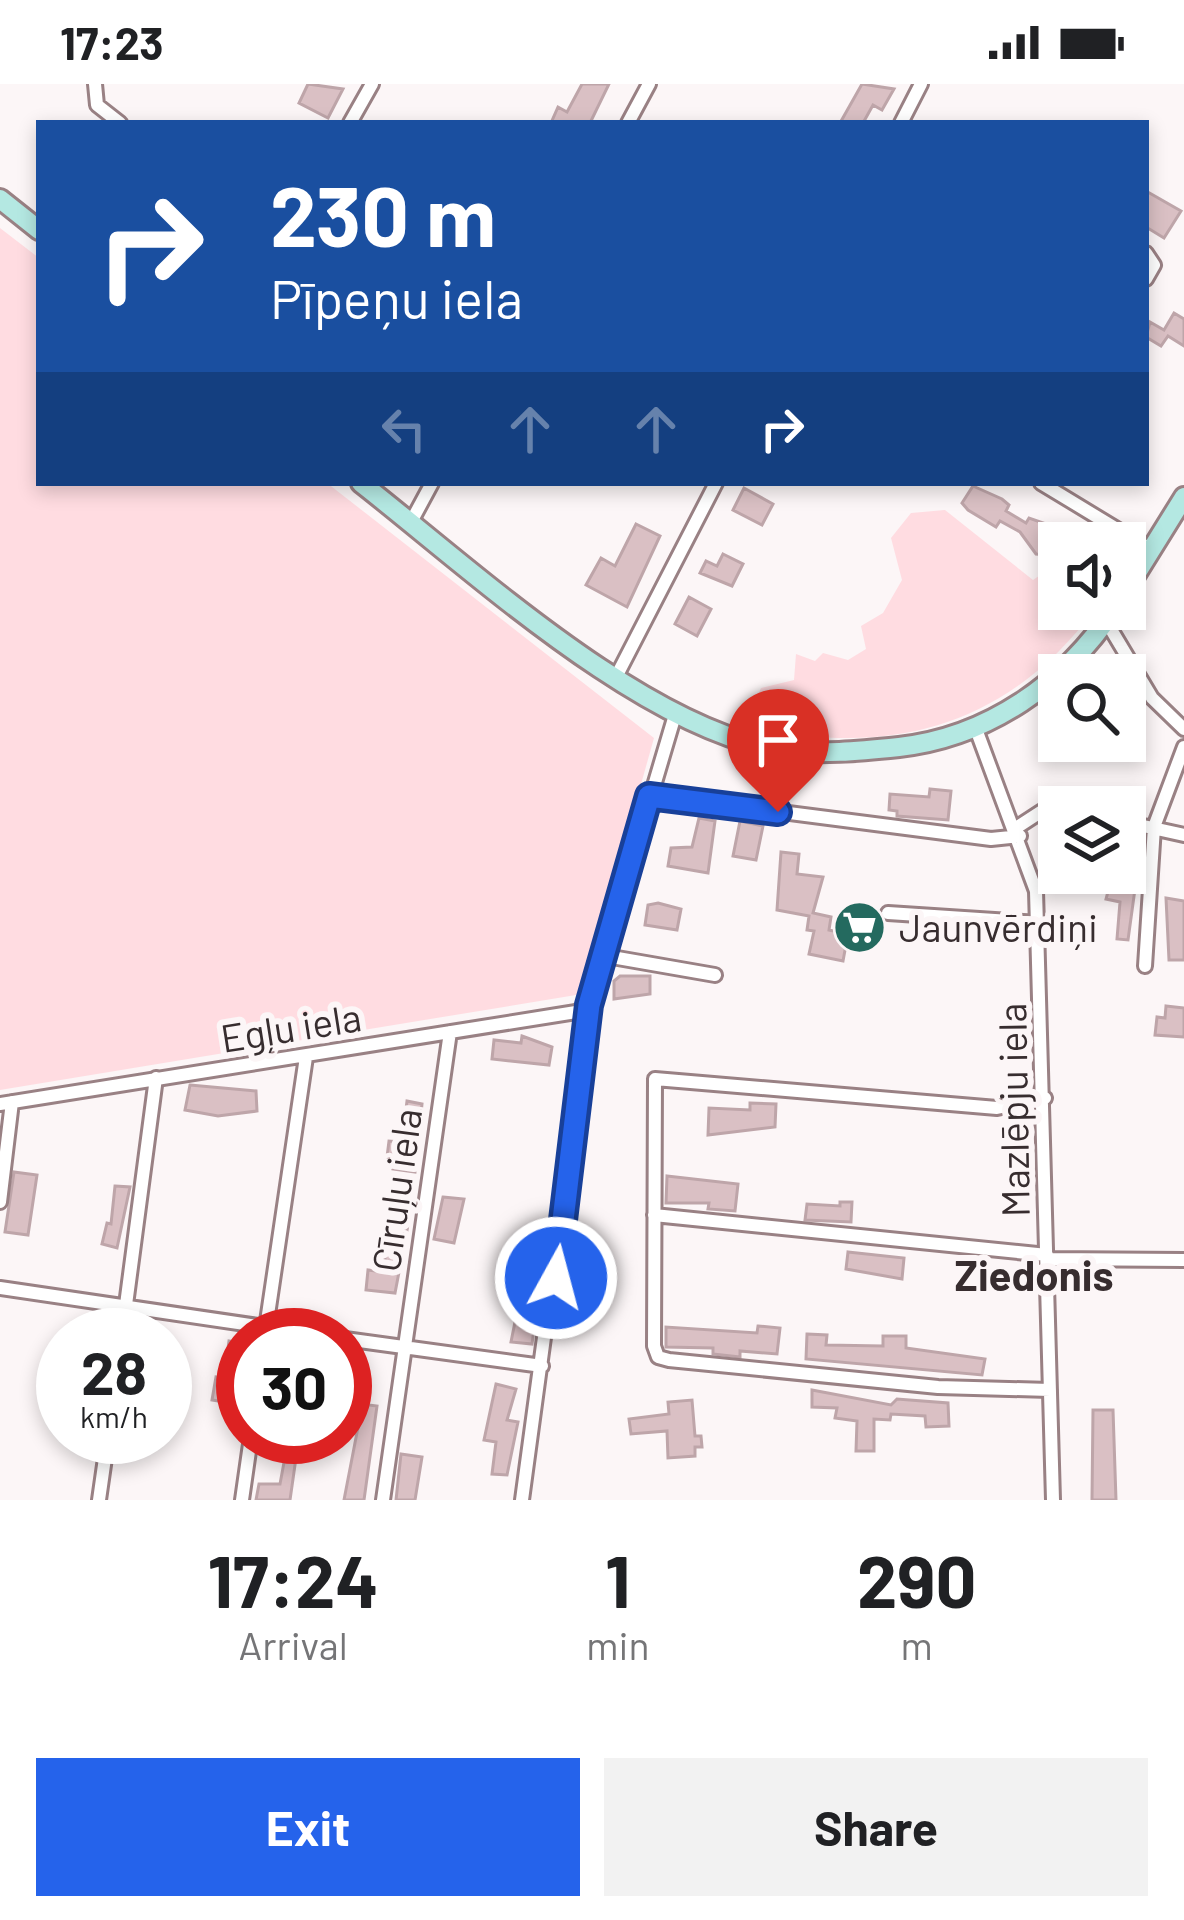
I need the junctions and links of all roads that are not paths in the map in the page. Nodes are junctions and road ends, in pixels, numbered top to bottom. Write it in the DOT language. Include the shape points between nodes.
graph roads {
  1 [pos="94,84"];
  2 [pos="372,84"];
  3 [pos="649,84"];
  4 [pos="921,84"];
  5 [pos="116,120"];
  6 [pos="352,120"];
  7 [pos="630,120"];
  8 [pos="903,120"];
  9 [pos="0,199"];
  10 [pos="36,228"];
  11 [pos="365,486"];
  12 [pos="430,486"];
  13 [pos="714,486"];
  14 [pos="1046,486"];
  15 [pos="1184,497"];
  16 [pos="411,522"];
  17 [pos="1153,551"];
  18 [pos="1146,561"];
  19 [pos="1096,630"];
  20 [pos="1118,630"];
  21 [pos="615,679"];
  22 [pos="675,715"];
  23 [pos="976,729"];
  24 [pos="1184,729"];
  25 [pos="1184,747"];
  26 [pos="649,796"];
  27 [pos="1038,815"];
  28 [pos="1146,826"];
  29 [pos="1154,827"];
  30 [pos="1018,832"];
  31 [pos="1184,835"];
  32 [pos="888,913"];
  33 [pos="1039,923"];
  34 [pos="607,956"];
  35 [pos="1145,966"];
  36 [pos="716,975"];
  37 [pos="589,1005"];
  38 [pos="450,1032"];
  39 [pos="306,1057"];
  40 [pos="156,1078"];
  41 [pos="1045,1098"];
  42 [pos="6,1104"];
  43 [pos="0,1202"];
  44 [pos="654,1215"];
  45 [pos="1047,1257"];
  46 [pos="1184,1260"];
  47 [pos="0,1288"];
  48 [pos="126,1307"];
  49 [pos="269,1308"];
  50 [pos="216,1322"];
  51 [pos="372,1343"];
  52 [pos="404,1347"];
  53 [pos="542,1366"];
  54 [pos="1050,1390"];
  55 [pos="104,1464"];
  56 [pos="247,1464"];
  57 [pos="99,1500"];
  58 [pos="242,1500"];
  59 [pos="383,1500"];
  60 [pos="522,1500"];
  61 [pos="1053,1500"];
  1 -- 5 [label="street" via="97,105"];
  2 -- 6 [label="street"];
  3 -- 7 [label="street"];
  4 -- 8 [label="street"];
  9 -- 10 [label="main road"];
  11 -- 16 [label="main road"];
  12 -- 16 [label="street"];
  13 -- 21 [label="street"];
  14 -- 17 [label="street"];
  15 -- 17 [label="main road"];
  16 -- 21 [label="main road"];
  17 -- 18 [label="main road"];
  19 -- 23 [label="main road" via="1048,682"];
  20 -- 24 [label="street" via="1152,698"];
  21 -- 22 [label="main road"];
  22 -- 23 [label="main road" via="749,742 816,752 926,744"];
  22 -- 26 [label="street"];
  23 -- 30 [label="street, Mazlēpju iela"];
  25 -- 29 [label="street"];
  26 -- 30 [label="street" via="991,838"];
  26 -- 34 [label="street"];
  27 -- 30 [label="street"];
  28 -- 29 [label="street"];
  29 -- 31 [label="street"];
  29 -- 35 [label="street"];
  30 -- 33 [label="street, Mazlēpju iela"];
  32 -- 33 [label="street"];
  33 -- 41 [label="street, Mazlēpju iela"];
  34 -- 36 [label="street"];
  34 -- 37 [label="street"];
  37 -- 38 [label="street, Egļu iela"];
  37 -- 53 [label="street"];
  38 -- 39 [label="street, Egļu iela"];
  38 -- 52 [label="street, Cīruļu iela"];
  39 -- 40 [label="street, Egļu iela"];
  39 -- 49 [label="street"];
  40 -- 42 [label="street, Egļu iela"];
  40 -- 48 [label="street"];
  41 -- 44 [label="street" via="997,1108 656,1079"];
  41 -- 45 [label="street, Mazlēpju iela"];
  42 -- 43 [label="street"];
  44 -- 45 [label="street"];
  44 -- 54 [label="street" via="658,1357 938,1387"];
  45 -- 46 [label="street"];
  45 -- 54 [label="street, Mazlēpju iela"];
  47 -- 48 [label="street"];
  48 -- 50 [label="street"];
  51 -- 52 [label="street"];
  52 -- 53 [label="street"];
  52 -- 59 [label="street, Cīruļu iela"];
  53 -- 60 [label="street"];
  54 -- 61 [label="street, Mazlēpju iela"];
  55 -- 57 [label="street"];
  56 -- 58 [label="street"];
}
